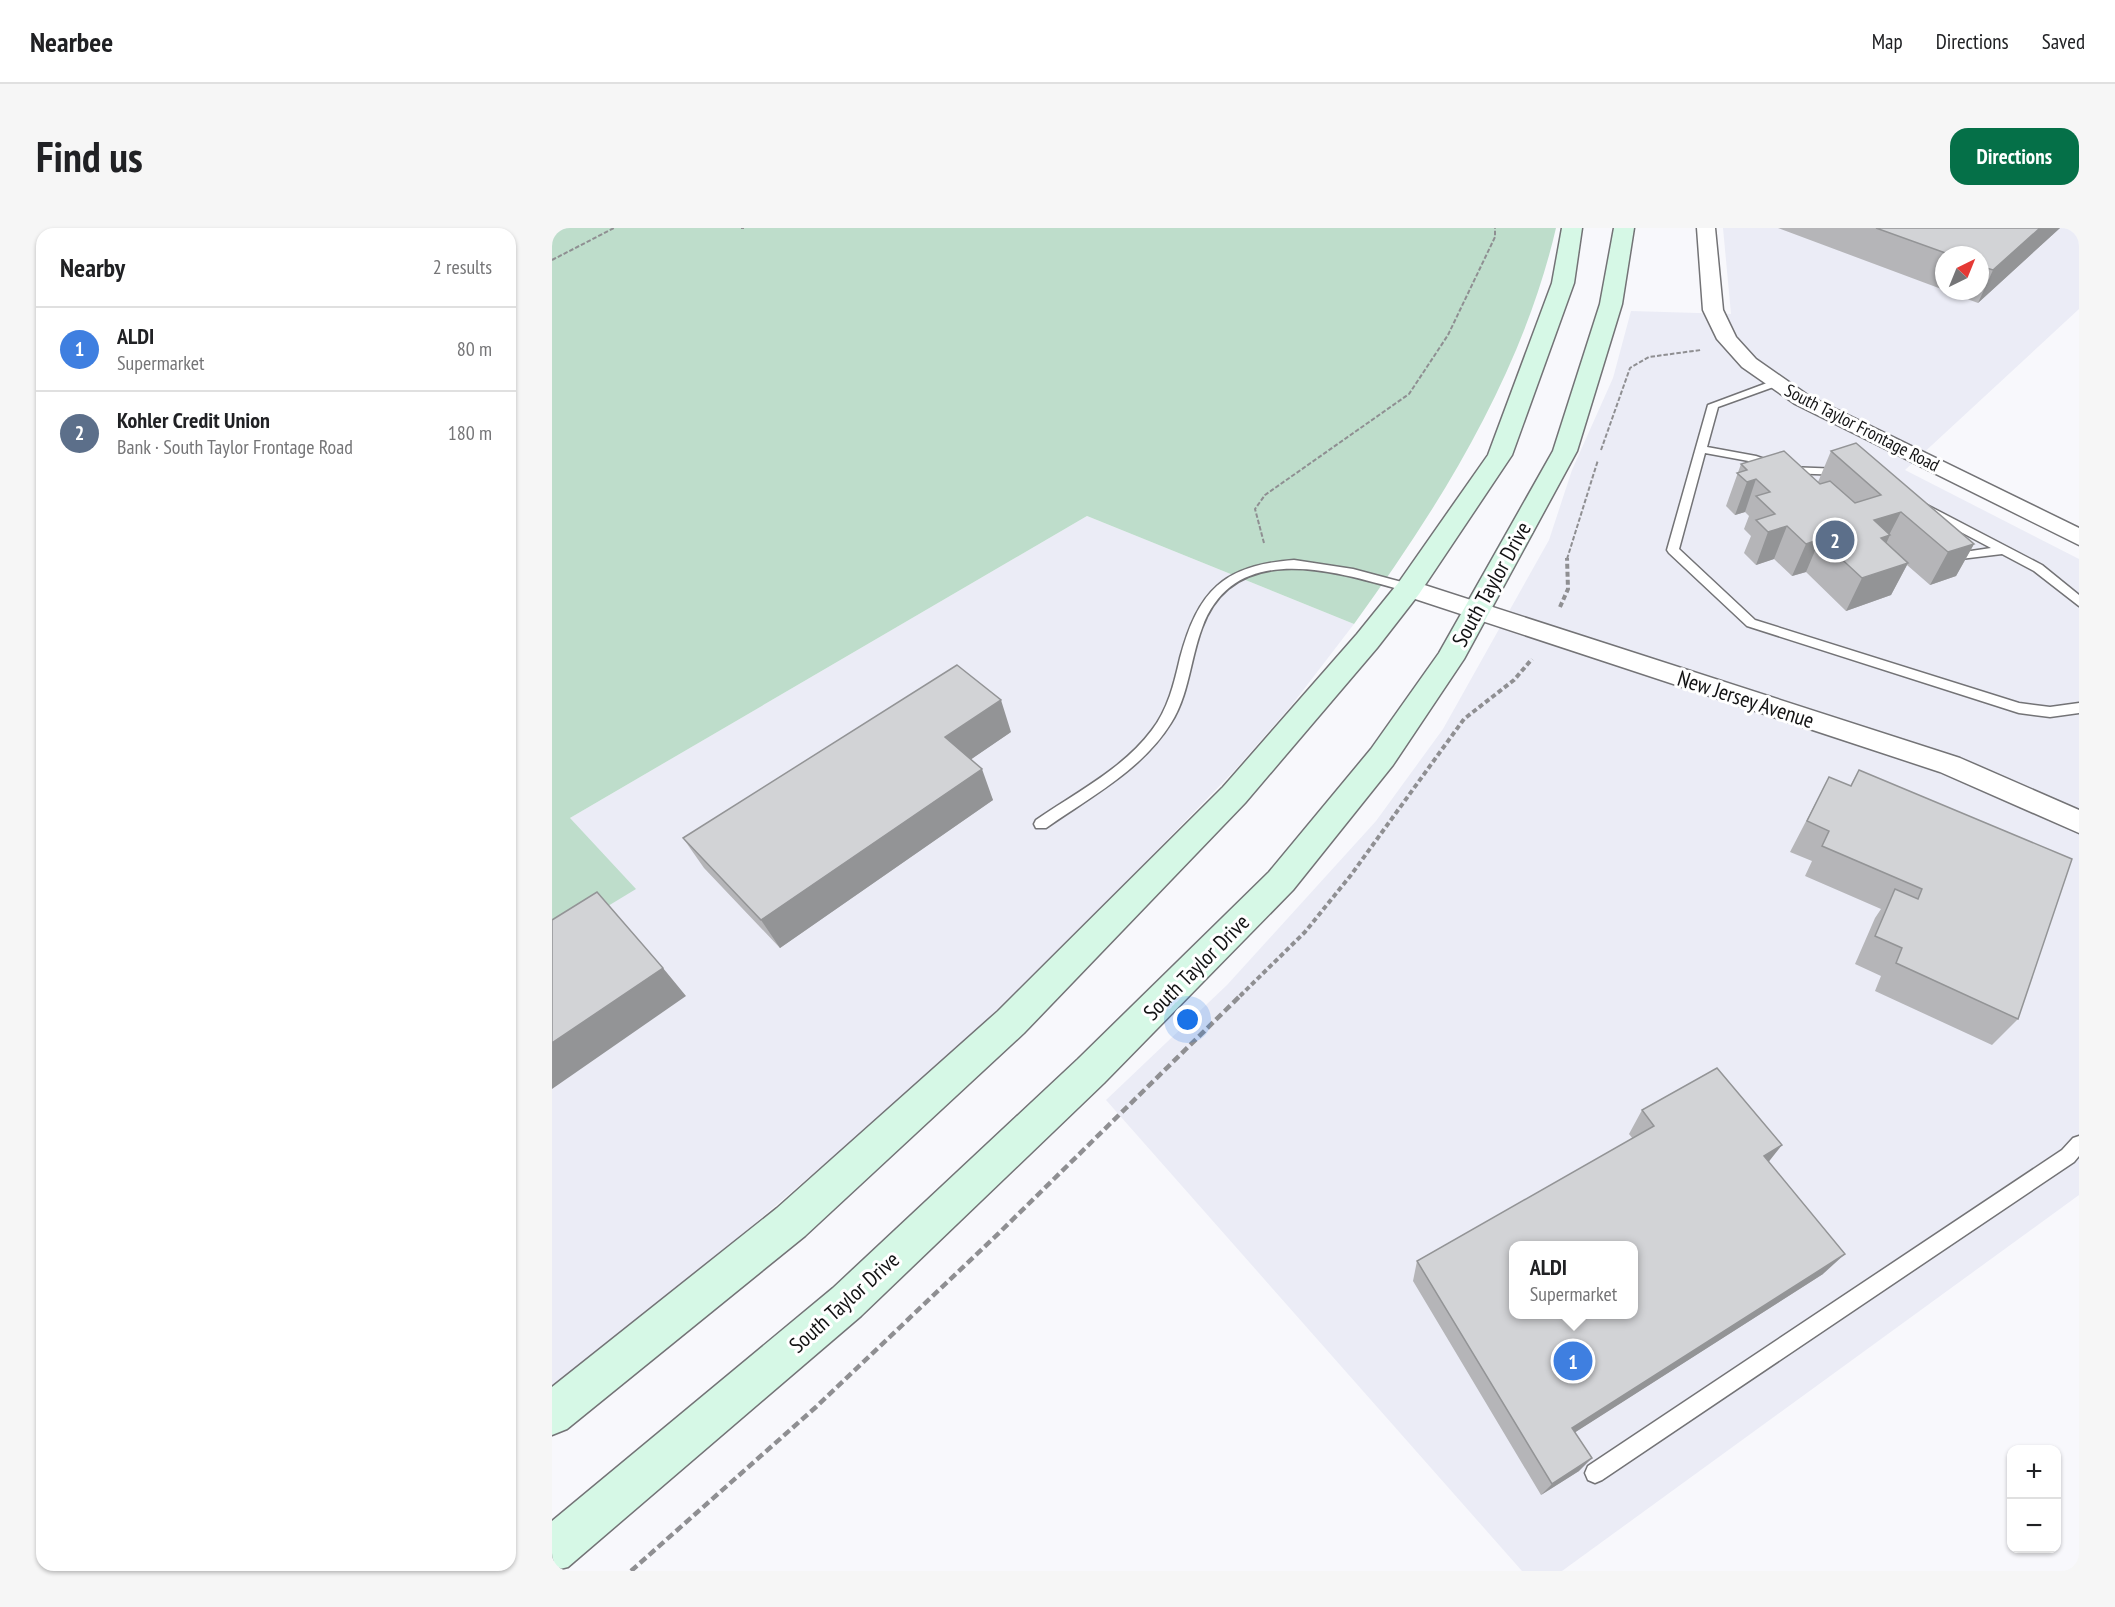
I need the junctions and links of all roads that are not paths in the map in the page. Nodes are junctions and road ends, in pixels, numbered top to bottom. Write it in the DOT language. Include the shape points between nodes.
graph roads {
  1 [pos="1572,228"];
  2 [pos="1624,228"];
  3 [pos="1706,228"];
  4 [pos="1775,384"];
  5 [pos="1701,449"];
  6 [pos="1787,470"];
  7 [pos="1857,478"];
  8 [pos="1804,485"];
  9 [pos="1916,503"];
  10 [pos="2079,537"];
  11 [pos="2003,550"];
  12 [pos="1937,559"];
  13 [pos="1409,588"];
  14 [pos="2079,602"];
  15 [pos="1476,611"];
  16 [pos="2079,708"];
  17 [pos="2079,822"];
  18 [pos="1041,824"];
  19 [pos="2079,1144"];
  20 [pos="552,1414"];
  21 [pos="1595,1473"];
  22 [pos="552,1551"];
  1 -- 13 [label="main road" via="1563,282 1500,455"];
  2 -- 15 [label="main road, South Taylor Drive" via="1611,304 1565,451"];
  3 -- 4 [label="street, South Taylor Frontage Road" via="1711,298 1718,323 1743,358"];
  4 -- 5 [label="lane" via="1713,405"];
  4 -- 10 [label="street, South Taylor Frontage Road"];
  5 -- 6 [label="lane" via="1756,459"];
  5 -- 16 [label="lane" via="1673,550 1751,623 2019,708 2050,712"];
  6 -- 7 [label="lane" via="1838,470"];
  6 -- 8 [label="lane"];
  9 -- 11 [label="lane"];
  11 -- 12 [label="lane"];
  11 -- 14 [label="lane" via="2038,568"];
  13 -- 15 [label="street, New Jersey Avenue"];
  13 -- 18 [label="lane" via="1306,564 1270,564 1245,571 1227,583 1200,617 1178,695 1165,721 1128,761"];
  13 -- 20 [label="main road" via="1234,795 1011,1022 791,1222"];
  15 -- 17 [label="street, New Jersey Avenue" via="1950,765"];
  15 -- 22 [label="main road, South Taylor Drive" via="1450,659 1382,757 1281,881 1091,1071 847,1302"];
  19 -- 21 [label="lane"];
}
